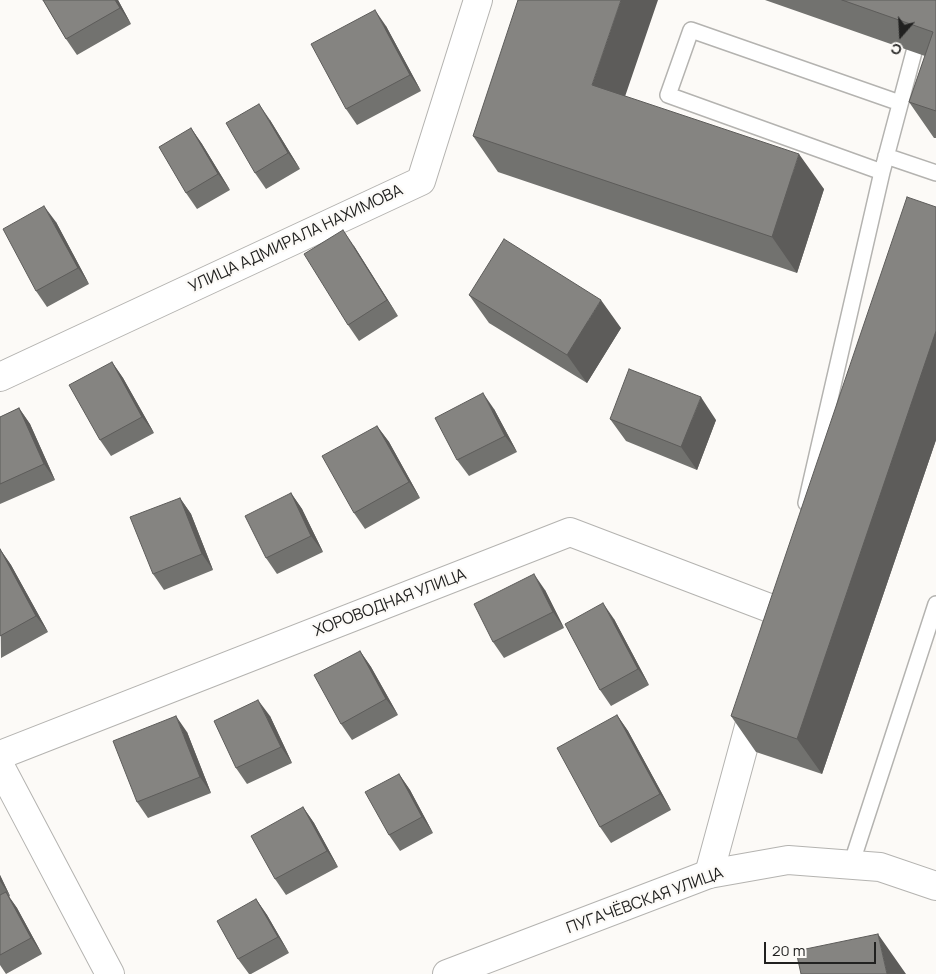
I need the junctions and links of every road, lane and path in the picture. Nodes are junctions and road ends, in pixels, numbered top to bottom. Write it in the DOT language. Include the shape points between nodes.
graph roads {
  1 [pos="478,0"];
  2 [pos="914,52"];
  3 [pos="900,103"];
  4 [pos="886,156"];
  5 [pos="882,172"];
  6 [pos="936,173"];
  7 [pos="0,377"];
  8 [pos="802,516"];
  9 [pos="936,604"];
  10 [pos="0,755"];
  11 [pos="0,766"];
  12 [pos="851,865"];
  13 [pos="709,874"];
  14 [pos="936,886"];
  15 [pos="110,974"];
  16 [pos="447,974"];
  1 -- 7 [label="street, УЛИЦА АДМИРАЛА НАХИМОВА" via="421,181"];
  2 -- 3 [label="lane"];
  3 -- 4 [label="lane"];
  3 -- 5 [label="lane" via="691,30 668,95"];
  4 -- 5 [label="lane"];
  4 -- 6 [label="lane"];
  5 -- 8 [label="lane"];
  9 -- 12 [label="lane"];
  10 -- 13 [label="street, ХОРОВОДНАЯ УЛИЦА" via="570,532 782,603"];
  11 -- 15 [label="street"];
  12 -- 13 [label="street, ПУГАЧЁВСКАЯ УЛИЦА" via="788,860"];
  12 -- 14 [label="street, ПУГАЧЁВСКАЯ УЛИЦА" via="880,867"];
  13 -- 16 [label="street, ПУГАЧЁВСКАЯ УЛИЦА"];
}
